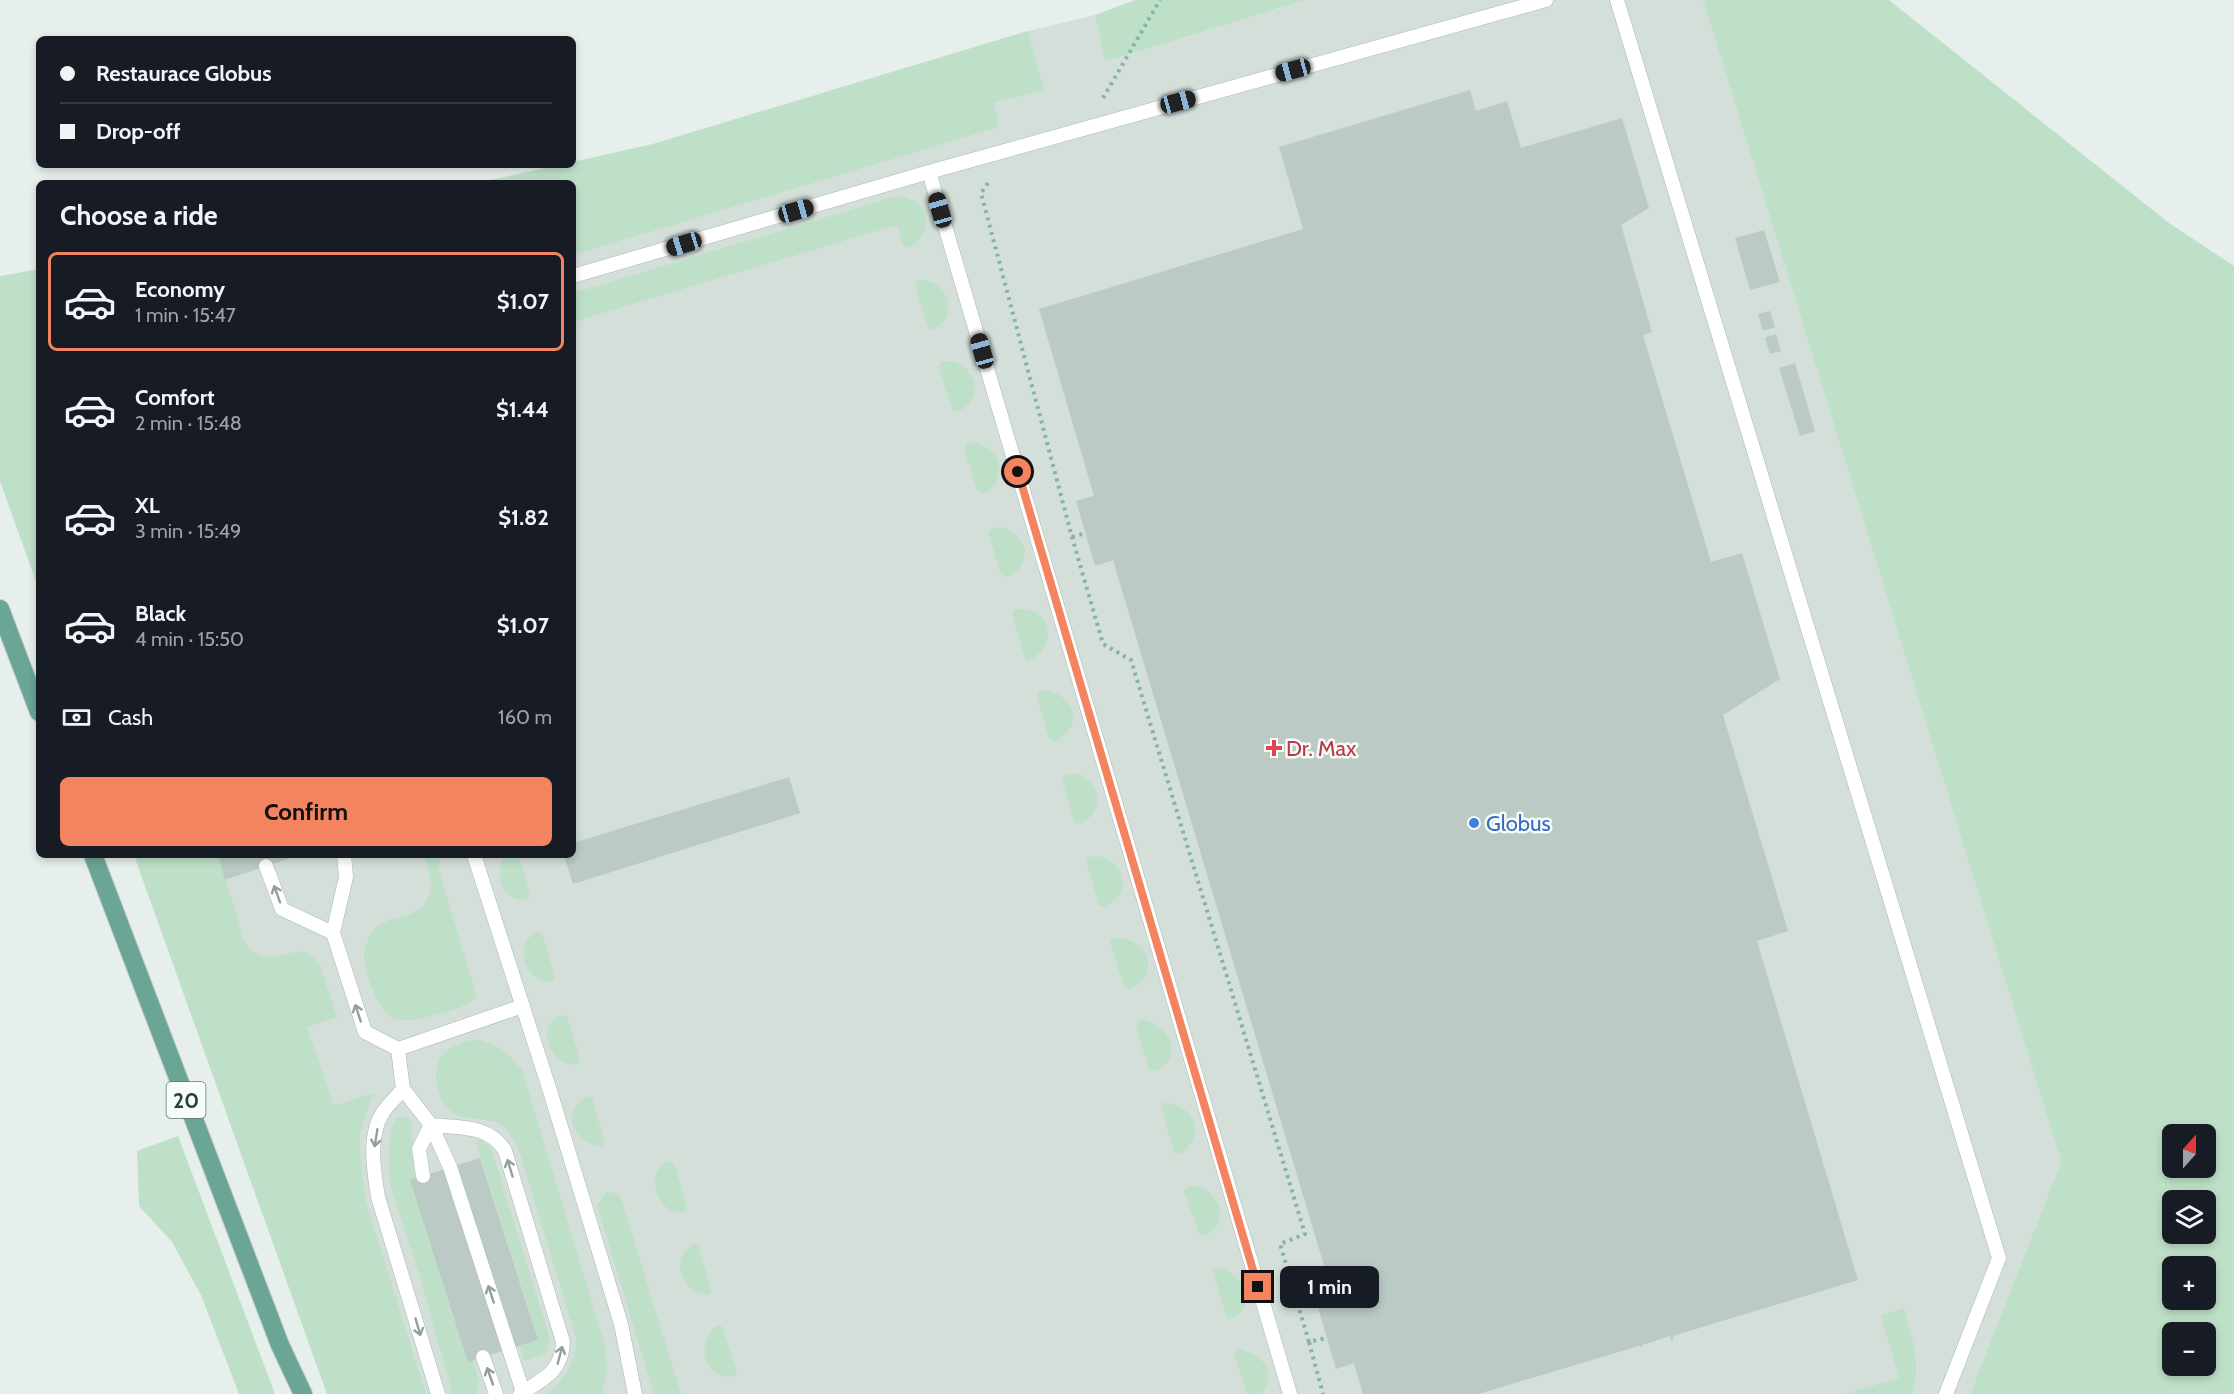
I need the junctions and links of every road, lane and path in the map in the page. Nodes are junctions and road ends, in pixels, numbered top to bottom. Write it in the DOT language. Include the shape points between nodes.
graph roads {
  1 [pos="1160,0"];
  2 [pos="1546,0"];
  3 [pos="1617,0"];
  4 [pos="1120,68"];
  5 [pos="929,172"];
  6 [pos="981,193"];
  7 [pos="576,275"];
  8 [pos="1086,533"];
  9 [pos="1071,537"];
  10 [pos="0,609"];
  11 [pos="36,704"];
  12 [pos="94,858"];
  13 [pos="344,858"];
  14 [pos="475,858"];
  15 [pos="266,866"];
  16 [pos="333,933"];
  17 [pos="523,1006"];
  18 [pos="398,1049"];
  19 [pos="404,1089"];
  20 [pos="431,1125"];
  21 [pos="423,1176"];
  22 [pos="1326,1338"];
  23 [pos="1309,1342"];
  24 [pos="280,1345"];
  25 [pos="483,1357"];
  26 [pos="522,1393"];
  27 [pos="291,1394"];
  28 [pos="303,1394"];
  29 [pos="438,1394"];
  30 [pos="496,1394"];
  31 [pos="635,1394"];
  32 [pos="1290,1394"];
  33 [pos="1323,1394"];
  34 [pos="1946,1394"];
  1 -- 4 [label="path"];
  2 -- 5 [label="lane"];
  3 -- 34 [label="lane" via="1999,1258"];
  5 -- 7 [label="lane"];
  5 -- 32 [label="lane"];
  6 -- 9 [label="path"];
  8 -- 9 [label="path"];
  9 -- 23 [label="path" via="1103,644 1131,660 1305,1234 1280,1244"];
  10 -- 11 [label="main road"];
  12 -- 24 [label="main road, 20"];
  13 -- 16 [label="lane" via="346,877"];
  14 -- 17 [label="lane"];
  16 -- 15 [label="lane, one-way" via="282,909"];
  18 -- 16 [label="lane, one-way" via="365,1032"];
  17 -- 18 [label="lane"];
  17 -- 31 [label="lane" via="621,1324"];
  18 -- 19 [label="lane"];
  19 -- 20 [label="lane"];
  19 -- 29 [label="lane, one-way" via="381,1114 374,1140 374,1172 378,1197"];
  20 -- 21 [label="lane" via="419,1149"];
  26 -- 20 [label="lane, one-way" via="450,1167"];
  26 -- 20 [label="lane, one-way" via="560,1362 563,1342 505,1151 493,1135"];
  22 -- 23 [label="path"];
  23 -- 33 [label="path"];
  24 -- 27 [label="main road, 20"];
  24 -- 28 [label="main road, 20"];
  30 -- 25 [label="lane, one-way"];
}
